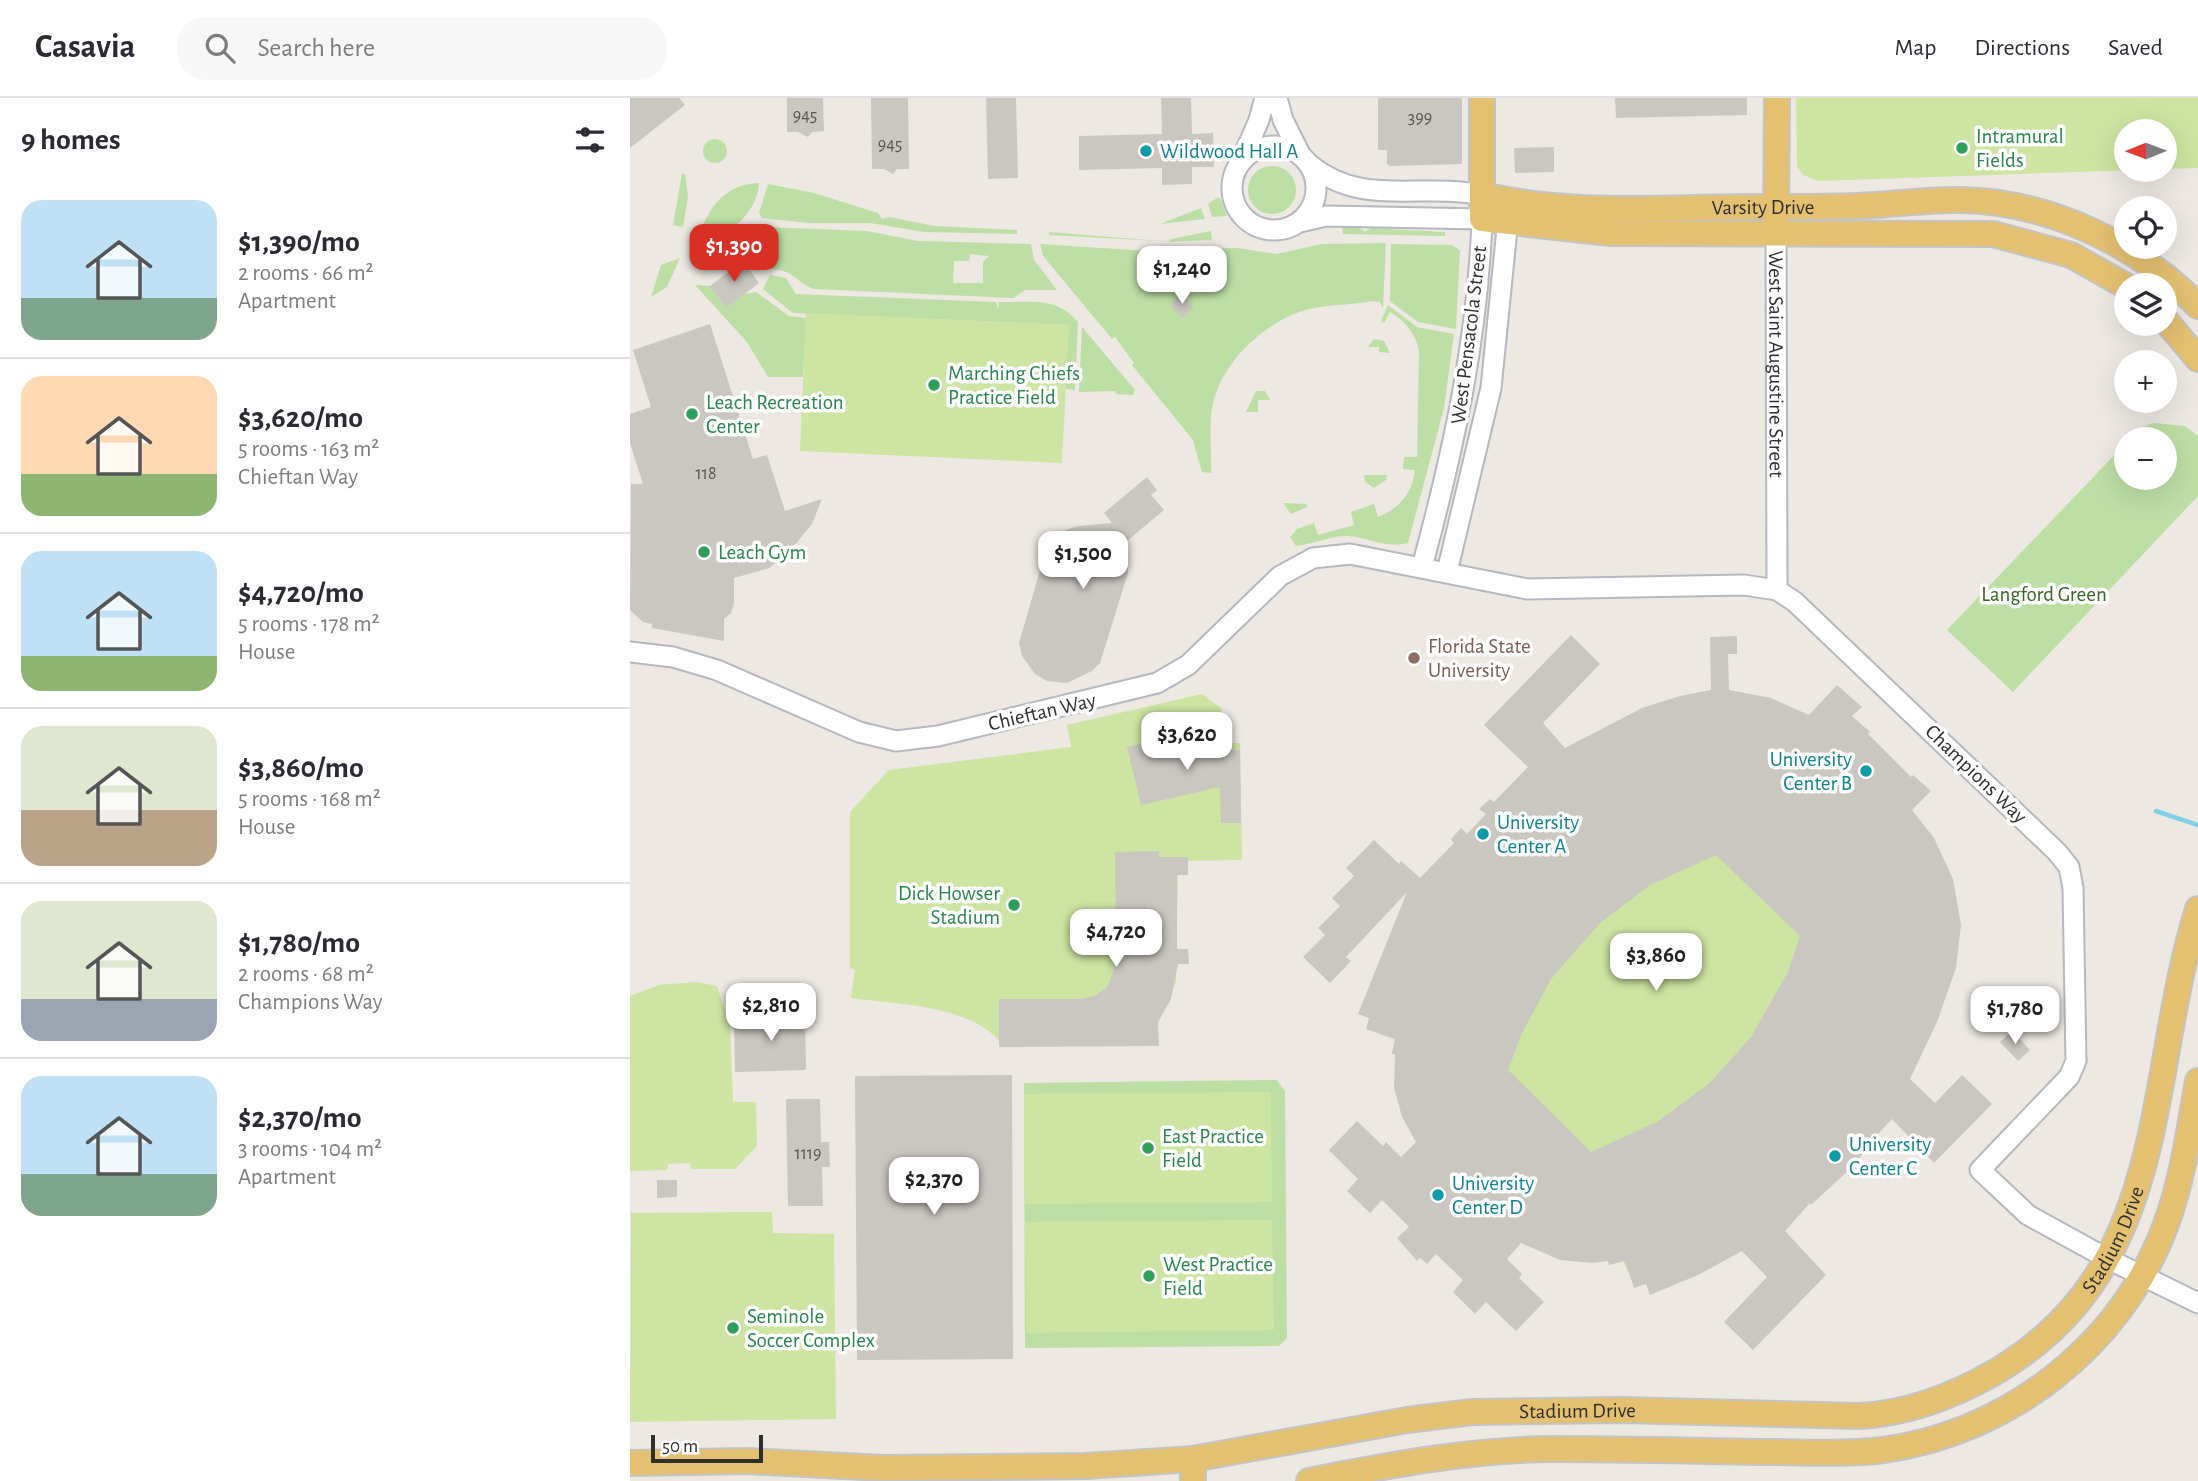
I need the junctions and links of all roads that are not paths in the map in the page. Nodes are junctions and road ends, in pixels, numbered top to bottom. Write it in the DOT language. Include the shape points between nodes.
graph roads {
  1 [pos="1265,98"];
  2 [pos="1277,98"];
  3 [pos="1482,98"];
  4 [pos="1777,98"];
  5 [pos="1305,160"];
  6 [pos="1240,163"];
  7 [pos="1482,207"];
  8 [pos="1777,207"];
  9 [pos="1509,212"];
  10 [pos="1300,222"];
  11 [pos="1776,233"];
  12 [pos="2114,279"];
  13 [pos="2198,306"];
  14 [pos="2177,334"];
  15 [pos="2198,359"];
  16 [pos="1422,567"];
  17 [pos="1447,572"];
  18 [pos="1777,590"];
  19 [pos="630,652"];
  20 [pos="2198,909"];
  21 [pos="2198,1081"];
  22 [pos="2108,1259"];
  23 [pos="2142,1275"];
  24 [pos="2198,1303"];
  25 [pos="638,1469"];
  26 [pos="1193,1470"];
  27 [pos="1160,1471"];
  28 [pos="1309,1481"];
  1 -- 6 [label="street"];
  2 -- 5 [label="street" via="1283,120"];
  3 -- 7 [label="main road, West Pensacola Street"];
  4 -- 8 [label="main road, West Saint Augustine Street"];
  5 -- 6 [label="street" via="1288,148 1267,146"];
  5 -- 7 [label="street, Varsity Drive" via="1331,180 1356,189 1455,191"];
  5 -- 10 [label="street" via="1316,190 1313,205"];
  6 -- 10 [label="street" via="1232,194 1245,219 1276,231"];
  7 -- 9 [label="main road, Varsity Drive"];
  7 -- 10 [label="street, Varsity Drive" via="1326,216"];
  7 -- 16 [label="street, West Pensacola Street" via="1465,387"];
  8 -- 9 [label="main road, Varsity Drive"];
  8 -- 11 [label="main road, West Saint Augustine Street"];
  8 -- 13 [label="main road, Varsity Drive" via="1959,200 2034,211 2109,239"];
  9 -- 11 [label="main road, Varsity Drive" via="1611,233"];
  9 -- 17 [label="street, West Pensacola Street" via="1491,388"];
  11 -- 12 [label="main road, Varsity Drive" via="1993,234 2071,255"];
  11 -- 18 [label="street, West Saint Augustine Street"];
  14 -- 15 [label="main road"];
  16 -- 17 [label="street, Champions Way"];
  16 -- 19 [label="street, Chieftan Way" via="1350,554 1313,558 1280,576 1196,659 1157,683 938,736 896,741 859,732 717,670 673,657"];
  17 -- 18 [label="street, Champions Way" via="1527,589 1744,585"];
  18 -- 22 [label="street, Champions Way" via="1878,680 2069,867 2076,1061 2069,1077 1980,1170 2028,1215"];
  20 -- 22 [label="main road, Stadium Drive" via="2176,996 2144,1171"];
  21 -- 23 [label="main road, Stadium Drive" via="2173,1202"];
  22 -- 23 [label="street"];
  22 -- 26 [label="main road, Stadium Drive" via="2082,1297 2026,1352 1958,1392 1895,1413 1472,1412 1408,1420"];
  23 -- 24 [label="street"];
  23 -- 28 [label="main road, Stadium Drive" via="2092,1344 2053,1378 1987,1419 1908,1445 1844,1452 1496,1452 1415,1461"];
  25 -- 27 [label="main road, Stadium Drive" via="747,1461 883,1468"];
  26 -- 27 [label="main road, Stadium Drive"];
}
